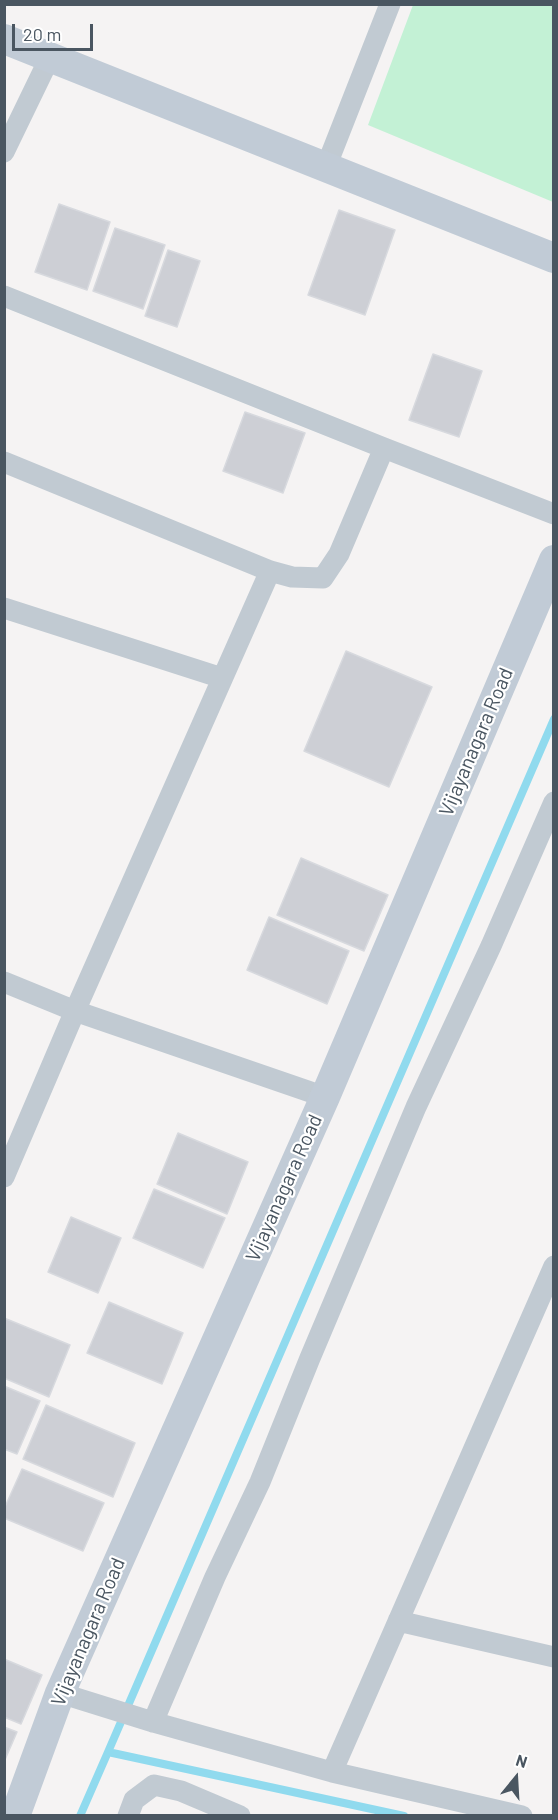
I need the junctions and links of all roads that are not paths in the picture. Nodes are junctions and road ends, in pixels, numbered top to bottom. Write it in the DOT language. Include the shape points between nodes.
graph roads {
  1 [pos="390,4"];
  2 [pos="4,39"];
  3 [pos="50,57"];
  4 [pos="4,152"];
  5 [pos="326,167"];
  6 [pos="554,258"];
  7 [pos="4,296"];
  8 [pos="384,448"];
  9 [pos="4,462"];
  10 [pos="554,514"];
  11 [pos="554,560"];
  12 [pos="270,571"];
  13 [pos="4,608"];
  14 [pos="222,678"];
  15 [pos="554,802"];
  16 [pos="4,982"];
  17 [pos="75,1011"];
  18 [pos="325,1097"];
  19 [pos="4,1177"];
  20 [pos="554,1266"];
  21 [pos="398,1621"];
  22 [pos="554,1657"];
  23 [pos="60,1693"];
  24 [pos="153,1722"];
  25 [pos="332,1772"];
  26 [pos="15,1815"];
  27 [pos="128,1815"];
  28 [pos="240,1815"];
  29 [pos="522,1815"];
  1 -- 5 [label="street"];
  2 -- 3 [label="street"];
  3 -- 4 [label="street"];
  3 -- 5 [label="street"];
  5 -- 6 [label="street"];
  7 -- 8 [label="street"];
  8 -- 10 [label="street"];
  8 -- 12 [label="street" via="339,555 323,578 292,577"];
  9 -- 12 [label="street"];
  11 -- 18 [label="street, Vijayanagara Road"];
  12 -- 14 [label="street"];
  13 -- 14 [label="street"];
  14 -- 17 [label="street"];
  15 -- 24 [label="street" via="416,1107 261,1482"];
  16 -- 17 [label="street"];
  17 -- 18 [label="street"];
  17 -- 19 [label="street"];
  18 -- 23 [label="street, Vijayanagara Road"];
  20 -- 21 [label="street"];
  21 -- 22 [label="street"];
  21 -- 25 [label="street"];
  23 -- 24 [label="street"];
  23 -- 26 [label="street, Vijayanagara Road"];
  24 -- 25 [label="street"];
  25 -- 29 [label="street"];
  27 -- 28 [label="street" via="134,1800 154,1785 181,1791"];
}
